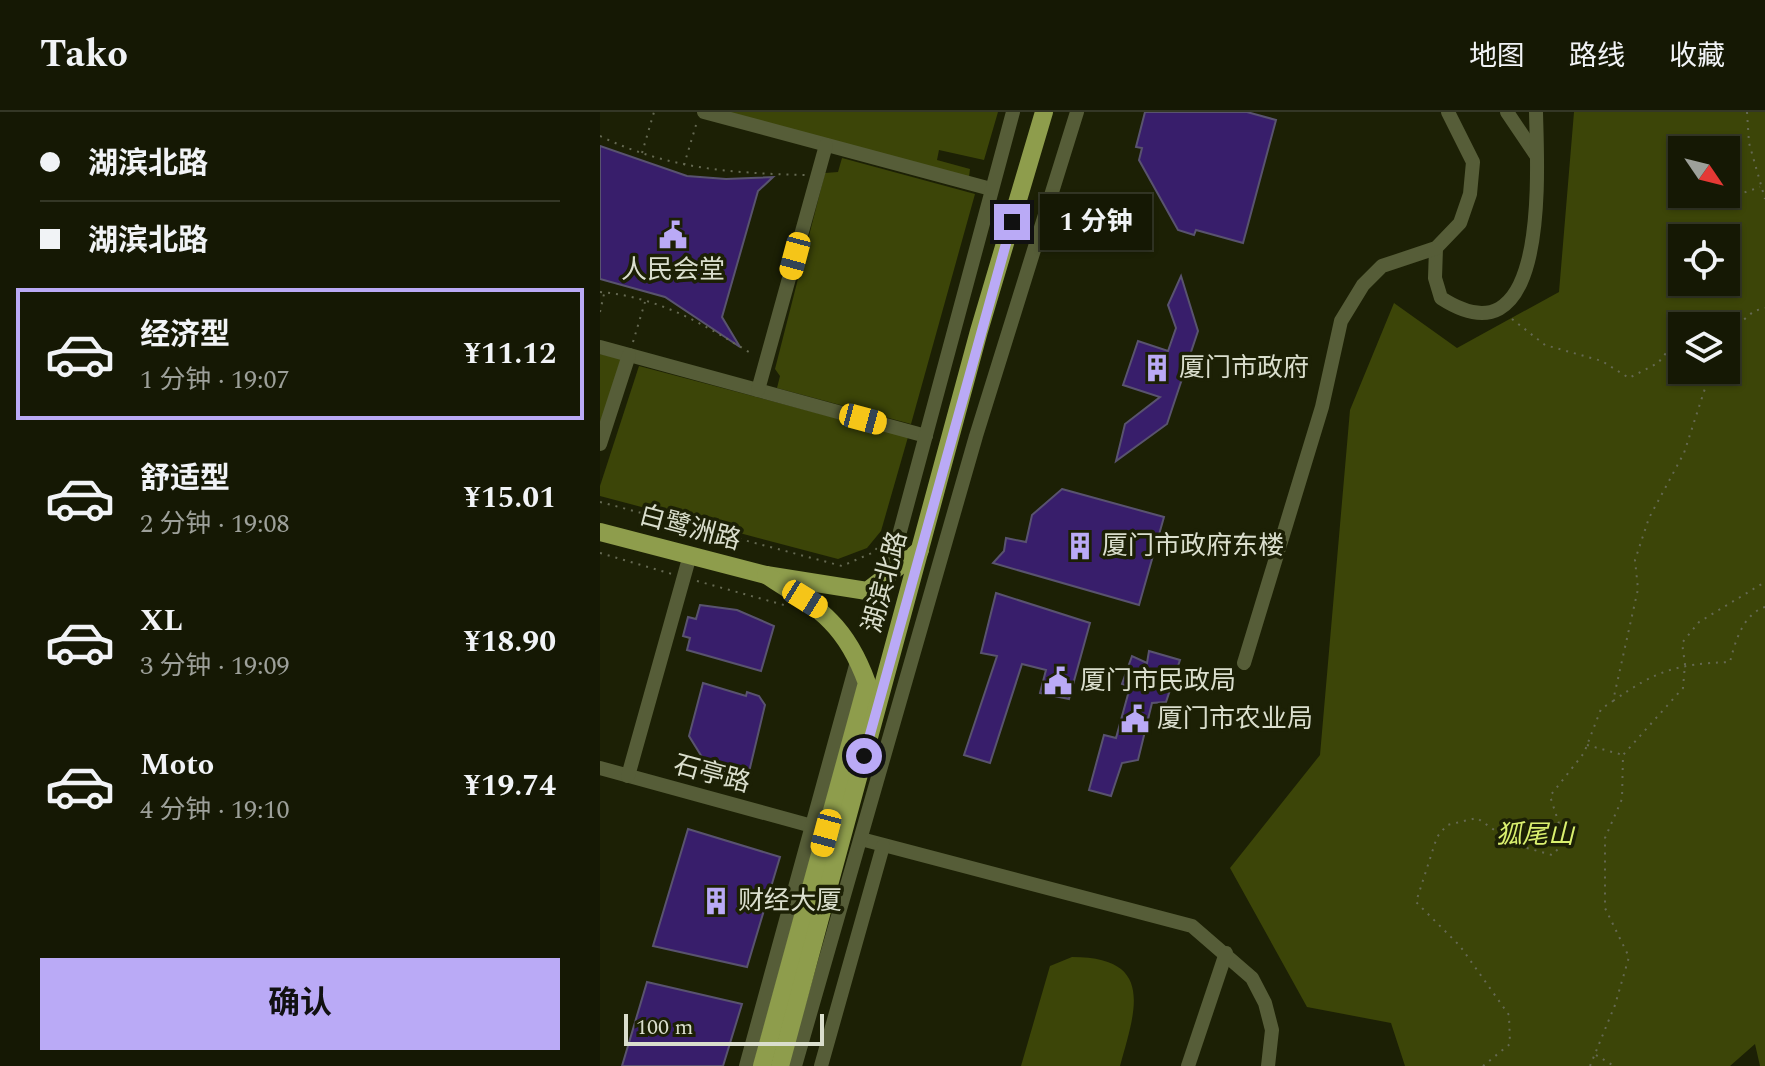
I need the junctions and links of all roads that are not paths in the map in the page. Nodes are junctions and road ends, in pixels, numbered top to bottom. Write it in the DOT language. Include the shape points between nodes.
graph roads {
  1 [pos="1013,112"];
  2 [pos="1044,112"];
  3 [pos="1077,112"];
  4 [pos="1448,112"];
  5 [pos="1507,112"];
  6 [pos="1536,112"];
  7 [pos="700,119"];
  8 [pos="826,145"];
  9 [pos="1537,156"];
  10 [pos="991,189"];
  11 [pos="1436,248"];
  12 [pos="600,347"];
  13 [pos="629,355"];
  14 [pos="758,390"];
  15 [pos="926,436"];
  16 [pos="600,444"];
  17 [pos="600,532"];
  18 [pos="920,550"];
  19 [pos="690,555"];
  20 [pos="766,575"];
  21 [pos="888,577"];
  22 [pos="858,657"];
  23 [pos="1244,663"];
  24 [pos="600,768"];
  25 [pos="628,776"];
  26 [pos="812,826"];
  27 [pos="861,839"];
  28 [pos="883,846"];
  29 [pos="1226,953"];
  30 [pos="746,1066"];
  31 [pos="762,1066"];
  32 [pos="780,1066"];
  33 [pos="795,1066"];
  34 [pos="821,1066"];
  35 [pos="1188,1066"];
  36 [pos="1268,1066"];
  1 -- 10 [label="street"];
  2 -- 18 [label="main road, 湖滨北路"];
  3 -- 27 [label="street" via="976,436"];
  4 -- 11 [label="street" via="1473,162 1460,223"];
  5 -- 9 [label="street"];
  6 -- 9 [label="street"];
  7 -- 8 [label="street"];
  8 -- 10 [label="street"];
  8 -- 14 [label="street"];
  9 -- 11 [label="street" via="1530,266 1498,309 1460,310 1441,298"];
  10 -- 15 [label="street"];
  11 -- 23 [label="street" via="1382,266 1341,321 1322,407"];
  12 -- 13 [label="street"];
  13 -- 14 [label="street"];
  13 -- 16 [label="street"];
  14 -- 15 [label="street"];
  15 -- 21 [label="street"];
  17 -- 19 [label="main road, 白鹭洲路"];
  18 -- 21 [label="main road, 白鹭洲路"];
  18 -- 32 [label="main road, 湖滨北路"];
  19 -- 20 [label="main road, 白鹭洲路"];
  19 -- 25 [label="street"];
  20 -- 21 [label="main road, 白鹭洲路" via="867,591"];
  20 -- 22 [label="main road, 白鹭洲路" via="825,611"];
  22 -- 26 [label="street"];
  22 -- 31 [label="main road, 白鹭洲路" via="867,683"];
  24 -- 25 [label="street, 石亭路"];
  25 -- 26 [label="street, 石亭路"];
  26 -- 30 [label="street"];
  27 -- 28 [label="street"];
  27 -- 33 [label="street"];
  28 -- 29 [label="street" via="1192,926"];
  28 -- 34 [label="street"];
  29 -- 35 [label="street"];
  29 -- 36 [label="street" via="1252,978 1265,1003 1272,1030"];
}
